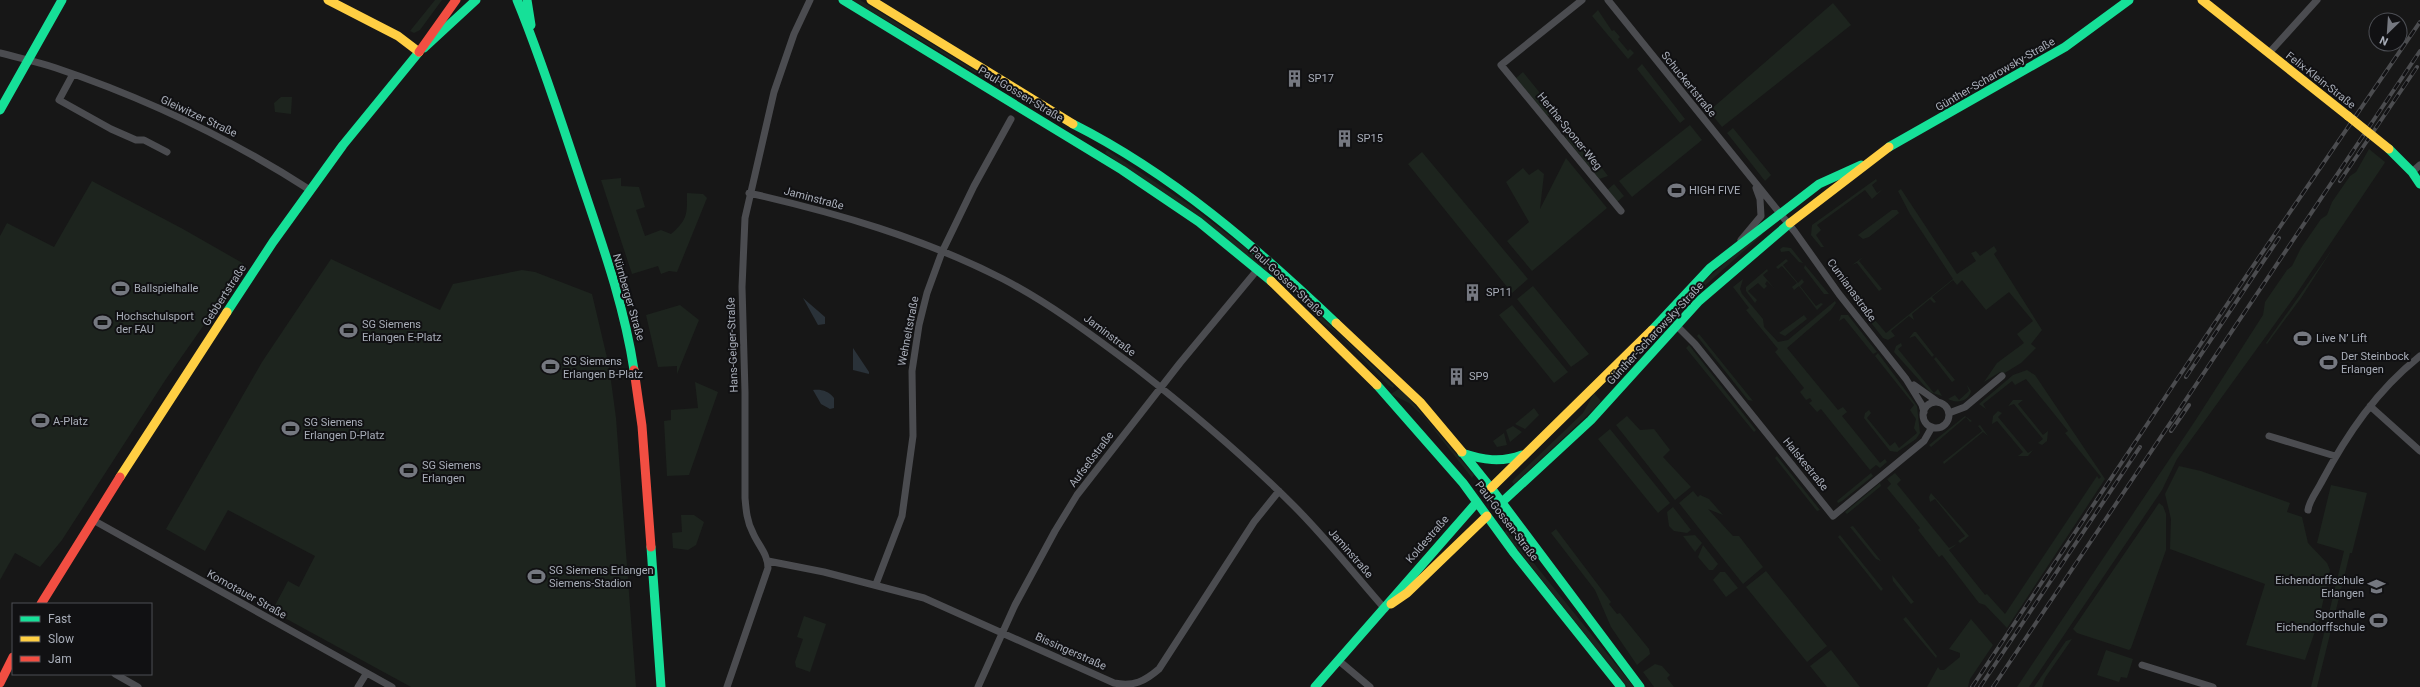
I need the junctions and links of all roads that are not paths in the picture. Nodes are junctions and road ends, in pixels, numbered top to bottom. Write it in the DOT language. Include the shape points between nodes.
graph roads {
  1 [pos="62,0"];
  2 [pos="328,0"];
  3 [pos="456,0"];
  4 [pos="810,0"];
  5 [pos="843,0"];
  6 [pos="871,0"];
  7 [pos="1582,0"];
  8 [pos="1608,0"];
  9 [pos="2129,0"];
  10 [pos="2202,0"];
  11 [pos="2316,0"];
  12 [pos="475,1"];
  13 [pos="519,1"];
  14 [pos="419,52"];
  15 [pos="0,53"];
  16 [pos="2269,53"];
  17 [pos="28,60"];
  18 [pos="73,74"];
  19 [pos="0,110"];
  20 [pos="1011,119"];
  21 [pos="167,152"];
  22 [pos="1125,152"];
  23 [pos="1868,162"];
  24 [pos="2420,165"];
  25 [pos="1116,166"];
  26 [pos="2412,172"];
  27 [pos="1753,181"];
  28 [pos="2420,184"];
  29 [pos="310,190"];
  30 [pos="749,193"];
  31 [pos="1622,211"];
  32 [pos="1780,213"];
  33 [pos="1789,224"];
  34 [pos="1736,247"];
  35 [pos="942,252"];
  36 [pos="1258,269"];
  37 [pos="1676,325"];
  38 [pos="1644,338"];
  39 [pos="2420,356"];
  40 [pos="1646,359"];
  41 [pos="2002,376"];
  42 [pos="1394,377"];
  43 [pos="1906,379"];
  44 [pos="1160,388"];
  45 [pos="1384,392"];
  46 [pos="1939,402"];
  47 [pos="2370,406"];
  48 [pos="1924,412"];
  49 [pos="1949,413"];
  50 [pos="1932,427"];
  51 [pos="2269,436"];
  52 [pos="2420,451"];
  53 [pos="1462,453"];
  54 [pos="1524,455"];
  55 [pos="2335,456"];
  56 [pos="1491,488"];
  57 [pos="1278,491"];
  58 [pos="1477,502"];
  59 [pos="1501,503"];
  60 [pos="2308,510"];
  61 [pos="1487,516"];
  62 [pos="93,520"];
  63 [pos="768,561"];
  64 [pos="876,584"];
  65 [pos="42,603"];
  66 [pos="1385,609"];
  67 [pos="1004,633"];
  68 [pos="12,659"];
  69 [pos="1338,660"];
  70 [pos="2142,665"];
  71 [pos="366,674"];
  72 [pos="117,675"];
  73 [pos="0,683"];
  74 [pos="138,687"];
  75 [pos="358,687"];
  76 [pos="392,687"];
  77 [pos="661,687"];
  78 [pos="727,687"];
  79 [pos="978,687"];
  80 [pos="1315,687"];
  81 [pos="1370,687"];
  82 [pos="1621,687"];
  83 [pos="1640,687"];
  84 [pos="2213,687"];
  1 -- 17 [label="street"];
  2 -- 14 [label="street" via="398,36"];
  3 -- 14 [label="street, Gebbertstraße"];
  4 -- 30 [label="street, Hans-Geiger-Straße" via="794,34 774,92"];
  5 -- 25 [label="street, Paul-Gossen-Straße"];
  6 -- 22 [label="street, Paul-Gossen-Straße"];
  7 -- 31 [label="street, Hertha-Sponer-Weg" via="1501,64"];
  8 -- 27 [label="street, Schuckertstraße"];
  9 -- 23 [label="street, Günther-Scharowsky-Straße" via="2065,47 1966,105 1903,138"];
  10 -- 16 [label="street, Felix-Klein-Straße"];
  11 -- 16 [label="street"];
  12 -- 14 [label="street, Gebbertstraße"];
  13 -- 77 [label="street, Nürnberger Straße" via="606,256 629,336 642,426"];
  14 -- 29 [label="street, Gebbertstraße" via="342,145"];
  15 -- 17 [label="street, Gleiwitzer Straße"];
  16 -- 26 [label="street, Felix-Klein-Straße, bridge" via="2389,150"];
  17 -- 18 [label="street, Gleiwitzer Straße"];
  17 -- 19 [label="street"];
  18 -- 21 [label="street" via="59,100 111,128"];
  18 -- 29 [label="street, Gleiwitzer Straße" via="209,132 269,164"];
  20 -- 35 [label="street, Wehneltstraße"];
  22 -- 25 [label="street" via="1115,156"];
  22 -- 42 [label="street, Paul-Gossen-Straße" via="1176,186 1267,258"];
  23 -- 32 [label="street, Günther-Scharowsky-Straße" via="1819,184"];
  23 -- 33 [label="street, Günther-Scharowsky-Straße"];
  24 -- 26 [label="street"];
  25 -- 36 [label="street, Paul-Gossen-Straße" via="1199,222"];
  26 -- 28 [label="street, Felix-Klein-Straße"];
  27 -- 32 [label="street, Schuckertstraße"];
  27 -- 34 [label="street, Schuckertstraße" via="1760,199 1761,216"];
  29 -- 62 [label="street, Gebbertstraße" via="251,276"];
  30 -- 35 [label="street, Jaminstraße" via="836,214 896,233"];
  30 -- 63 [label="street, Hans-Geiger-Straße" via="742,247 744,498 746,516"];
  32 -- 33 [label="street, Cumianastraße"];
  32 -- 34 [label="street, Günther-Scharowsky-Straße"];
  33 -- 37 [label="street, Günther-Scharowsky-Straße" via="1715,286"];
  33 -- 43 [label="street, Cumianastraße"];
  34 -- 38 [label="street, Günther-Scharowsky-Straße" via="1700,277"];
  35 -- 44 [label="street, Jaminstraße" via="1000,277 1043,302 1084,328"];
  35 -- 64 [label="street, Wehneltstraße" via="926,293 914,348 913,436 902,516"];
  36 -- 44 [label="street, Aufseßstraße"];
  36 -- 45 [label="street, Paul-Gossen-Straße"];
  37 -- 40 [label="street, Günther-Scharowsky-Straße"];
  37 -- 50 [label="street, Halskestraße" via="1695,344 1834,516 1924,441"];
  38 -- 40 [label="street" via="1651,347"];
  38 -- 54 [label="street, Günther-Scharowsky-Straße"];
  39 -- 47 [label="street" via="2389,382"];
  40 -- 59 [label="street, Günther-Scharowsky-Straße" via="1591,420"];
  41 -- 49 [label="street" via="1970,403"];
  42 -- 45 [label="street" via="1394,390 1391,393"];
  42 -- 53 [label="street, Paul-Gossen-Straße" via="1420,402"];
  43 -- 46 [label="street, Cumianastraße"];
  43 -- 48 [label="street, Cumianastraße"];
  44 -- 57 [label="street, Jaminstraße" via="1251,464"];
  44 -- 67 [label="street, Aufseßstraße" via="1077,495 1015,605"];
  45 -- 58 [label="street, Paul-Gossen-Straße"];
  46 -- 48 [label="street" via="1928,405"];
  46 -- 49 [label="street, Cumianastraße" via="1946,406"];
  47 -- 52 [label="street"];
  47 -- 55 [label="street"];
  48 -- 50 [label="street, Cumianastraße" via="1926,422"];
  49 -- 50 [label="street" via="1945,424 1939,428"];
  51 -- 55 [label="street"];
  53 -- 54 [label="street" via="1497,461"];
  53 -- 56 [label="street, Paul-Gossen-Straße"];
  54 -- 56 [label="street, Günther-Scharowsky-Straße"];
  55 -- 60 [label="street"];
  56 -- 58 [label="street, Koldestraße"];
  56 -- 59 [label="street, Paul-Gossen-Straße"];
  57 -- 66 [label="street, Jaminstraße"];
  57 -- 67 [label="street, Bissingerstraße" via="1254,522 1159,669 1138,684 1114,683"];
  58 -- 61 [label="street, Paul-Gossen-Straße"];
  58 -- 66 [label="street, Koldestraße" via="1401,587"];
  59 -- 61 [label="street, Günther-Scharowsky-Straße"];
  59 -- 83 [label="street, Paul-Gossen-Straße"];
  61 -- 66 [label="street, Koldestraße" via="1407,593"];
  61 -- 82 [label="street, Paul-Gossen-Straße"];
  62 -- 65 [label="street, Gebbertstraße"];
  62 -- 71 [label="street, Komotauer Straße"];
  63 -- 64 [label="street, Bissingerstraße"];
  63 -- 78 [label="street" via="766,576"];
  64 -- 67 [label="street, Bissingerstraße" via="924,598"];
  66 -- 69 [label="street, Koldestraße"];
  67 -- 79 [label="street, Aufseßstraße"];
  68 -- 73 [label="street"];
  69 -- 80 [label="street, Koldestraße"];
  69 -- 81 [label="street"];
  70 -- 84 [label="street"];
  71 -- 75 [label="street"];
  71 -- 76 [label="street, Komotauer Straße"];
  72 -- 74 [label="street"];
}
